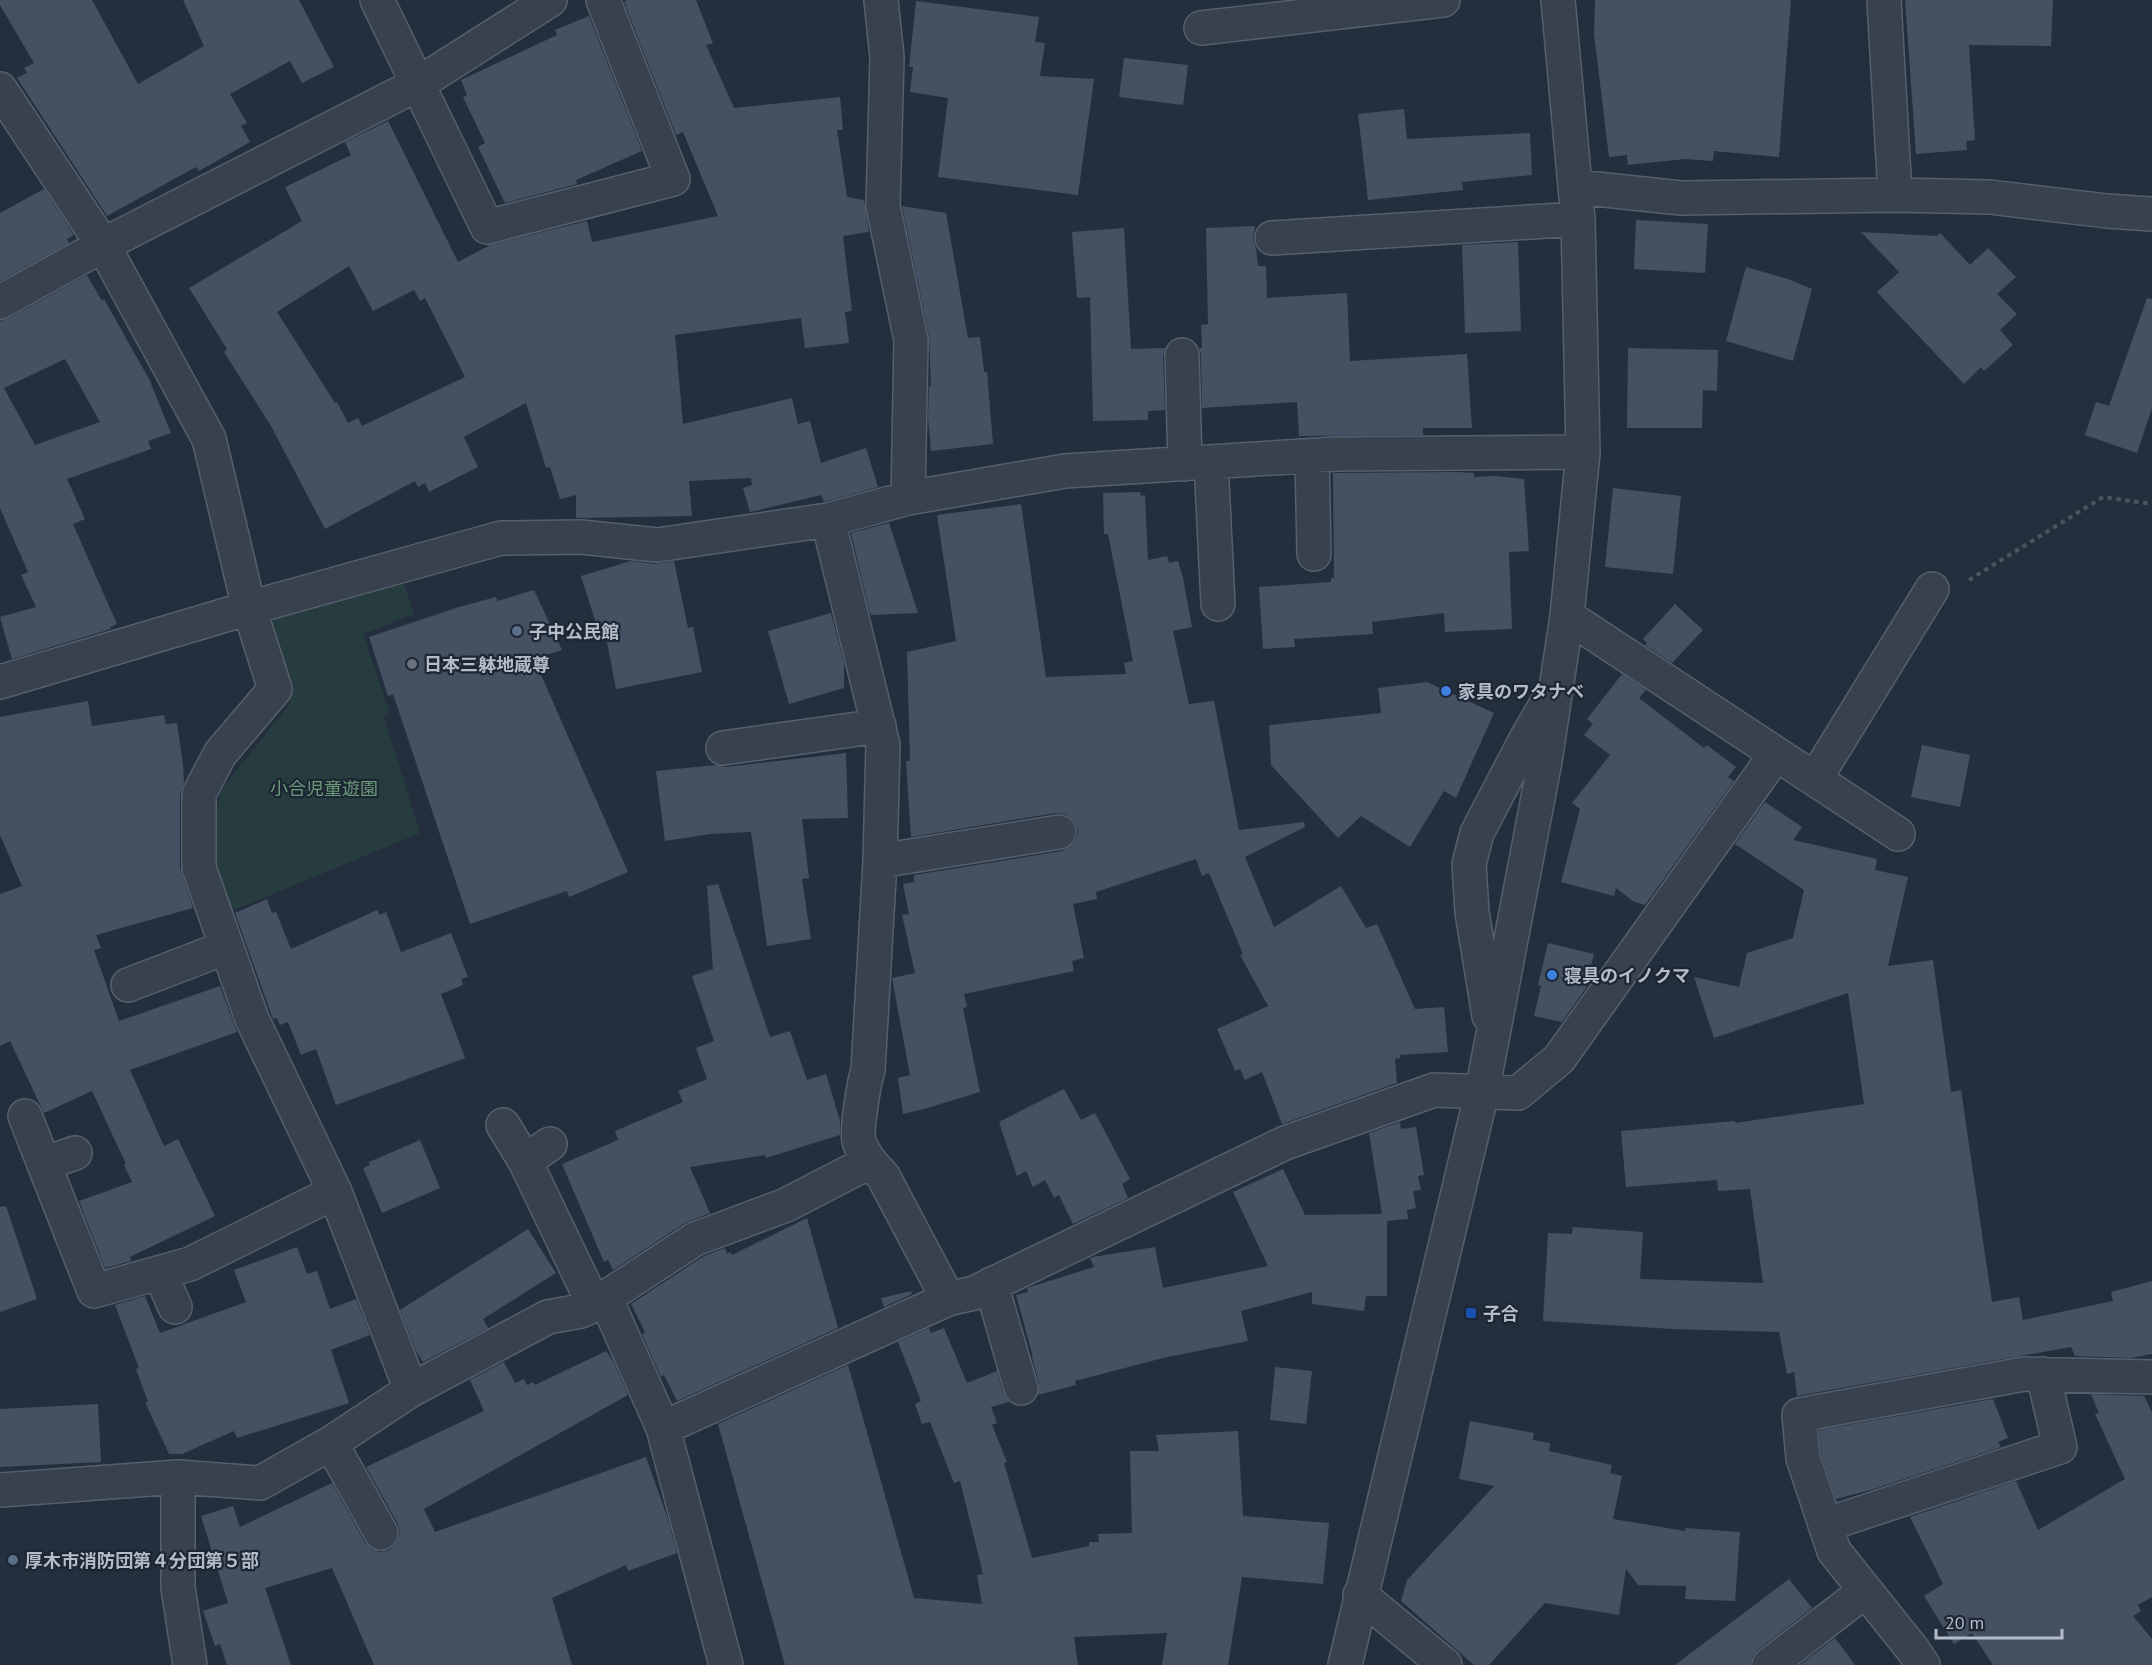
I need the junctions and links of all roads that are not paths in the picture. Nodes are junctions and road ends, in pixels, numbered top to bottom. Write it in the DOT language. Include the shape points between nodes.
graph roads {
  1 [pos="377,0"];
  2 [pos="550,0"];
  3 [pos="603,0"];
  4 [pos="881,0"];
  5 [pos="1443,0"];
  6 [pos="1558,0"];
  7 [pos="1884,0"];
  8 [pos="1201,28"];
  9 [pos="418,84"];
  10 [pos="0,89"];
  11 [pos="2152,193"];
  12 [pos="1895,195"];
  13 [pos="1577,203"];
  14 [pos="2107,212"];
  15 [pos="2152,214"];
  16 [pos="1272,238"];
  17 [pos="103,245"];
  18 [pos="0,302"];
  19 [pos="1182,355"];
  20 [pos="1583,452"];
  21 [pos="1312,456"];
  22 [pos="1198,463"];
  23 [pos="908,498"];
  24 [pos="828,520"];
  25 [pos="1314,554"];
  26 [pos="1932,589"];
  27 [pos="1218,604"];
  28 [pos="249,608"];
  29 [pos="1567,616"];
  30 [pos="0,682"];
  31 [pos="1556,687"];
  32 [pos="879,726"];
  33 [pos="723,748"];
  34 [pos="1776,754"];
  35 [pos="1815,779"];
  36 [pos="1059,832"];
  37 [pos="1898,834"];
  38 [pos="880,861"];
  39 [pos="227,947"];
  40 [pos="128,985"];
  41 [pos="1492,1039"];
  42 [pos="1482,1092"];
  43 [pos="25,1116"];
  44 [pos="502,1125"];
  45 [pos="75,1153"];
  46 [pos="869,1162"];
  47 [pos="44,1164"];
  48 [pos="335,1192"];
  49 [pos="160,1273"];
  50 [pos="991,1284"];
  51 [pos="948,1299"];
  52 [pos="599,1301"];
  53 [pos="175,1307"];
  54 [pos="2043,1374"];
  55 [pos="2152,1377"];
  56 [pos="1021,1388"];
  57 [pos="411,1390"];
  58 [pos="663,1428"];
  59 [pos="331,1443"];
  60 [pos="178,1476"];
  61 [pos="0,1490"];
  62 [pos="1825,1525"];
  63 [pos="381,1533"];
  64 [pos="1865,1591"];
  65 [pos="1360,1595"];
  66 [pos="190,1665"];
  67 [pos="726,1665"];
  68 [pos="1345,1665"];
  69 [pos="1445,1665"];
  70 [pos="1768,1665"];
  71 [pos="1923,1665"];
  1 -- 9 [label="street"];
  2 -- 9 [label="street"];
  3 -- 9 [label="street" via="673,179 487,227"];
  4 -- 23 [label="street" via="886,57 883,206 911,340"];
  5 -- 8 [label="street"];
  6 -- 13 [label="street"];
  7 -- 12 [label="street"];
  9 -- 17 [label="street"];
  10 -- 17 [label="street"];
  11 -- 14 [label="street" via="2126,196"];
  12 -- 13 [label="street"];
  12 -- 14 [label="street" via="1990,197"];
  13 -- 16 [label="street"];
  13 -- 20 [label="street"];
  14 -- 15 [label="street"];
  17 -- 18 [label="street"];
  17 -- 28 [label="street" via="209,439"];
  19 -- 22 [label="street"];
  20 -- 21 [label="street"];
  20 -- 29 [label="street"];
  21 -- 22 [label="street"];
  21 -- 25 [label="street"];
  22 -- 23 [label="street" via="1065,471"];
  22 -- 27 [label="street"];
  23 -- 24 [label="street"];
  24 -- 28 [label="street" via="657,545 581,537 501,538"];
  24 -- 32 [label="street"];
  26 -- 35 [label="street"];
  28 -- 30 [label="street"];
  28 -- 39 [label="street" via="275,689 220,754 199,795 199,868"];
  29 -- 31 [label="street"];
  29 -- 34 [label="street"];
  31 -- 41 [label="street"];
  31 -- 41 [label="street" via="1478,833 1469,864 1472,912"];
  32 -- 33 [label="street"];
  32 -- 38 [label="street" via="883,745"];
  34 -- 35 [label="street"];
  34 -- 42 [label="street" via="1559,1059 1518,1093"];
  35 -- 37 [label="street"];
  36 -- 38 [label="street"];
  38 -- 46 [label="street" via="868,1070 858,1139"];
  39 -- 40 [label="street"];
  39 -- 48 [label="street" via="252,1019"];
  41 -- 42 [label="street"];
  42 -- 50 [label="street" via="1434,1090 1285,1143"];
  42 -- 65 [label="street"];
  43 -- 47 [label="street"];
  44 -- 52 [label="street" via="537,1153"];
  45 -- 47 [label="street"];
  46 -- 51 [label="street" via="883,1176"];
  46 -- 52 [label="street" via="786,1205 695,1239"];
  47 -- 49 [label="street" via="94,1291"];
  48 -- 49 [label="street" via="190,1264"];
  48 -- 57 [label="street"];
  49 -- 53 [label="street"];
  50 -- 51 [label="street"];
  50 -- 56 [label="street"];
  51 -- 58 [label="street"];
  52 -- 57 [label="street" via="581,1311 548,1317"];
  52 -- 58 [label="street"];
  54 -- 55 [label="street"];
  54 -- 62 [label="street" via="2060,1447"];
  54 -- 62 [label="street" via="2024,1374 1799,1415 1803,1458"];
  57 -- 59 [label="street"];
  58 -- 67 [label="street"];
  59 -- 60 [label="street" via="260,1483"];
  59 -- 63 [label="street"];
  60 -- 61 [label="street"];
  60 -- 66 [label="street" via="178,1588"];
  62 -- 64 [label="street" via="1834,1551"];
  64 -- 70 [label="street"];
  64 -- 71 [label="street"];
  65 -- 68 [label="street"];
  65 -- 69 [label="street"];
}
